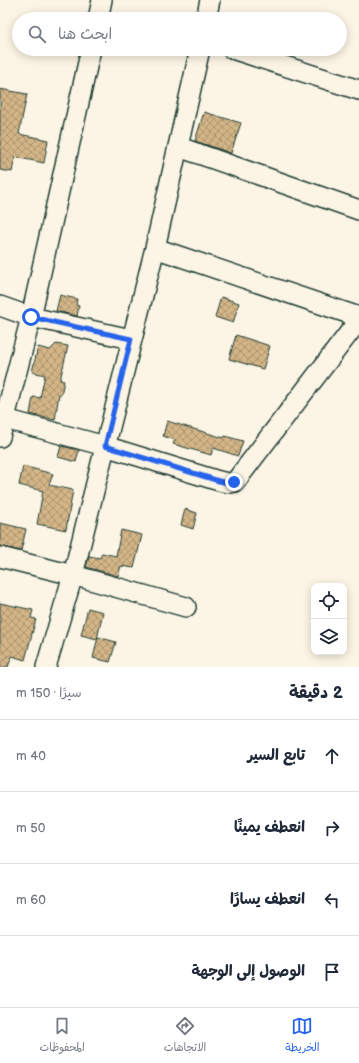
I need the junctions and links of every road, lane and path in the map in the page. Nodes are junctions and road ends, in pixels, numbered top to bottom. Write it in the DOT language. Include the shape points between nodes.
graph roads {
  1 [pos="102,0"];
  2 [pos="210,0"];
  3 [pos="99,12"];
  4 [pos="207,12"];
  5 [pos="89,56"];
  6 [pos="198,56"];
  7 [pos="254,56"];
  8 [pos="359,90"];
  9 [pos="179,147"];
  10 [pos="359,210"];
  11 [pos="155,248"];
  12 [pos="0,306"];
  13 [pos="31,317"];
  14 [pos="359,318"];
  15 [pos="131,339"];
  16 [pos="4,419"];
  17 [pos="0,438"];
  18 [pos="105,446"];
  19 [pos="0,557"];
  20 [pos="73,575"];
  21 [pos="186,606"];
  22 [pos="46,667"];
  1 -- 3 [label="street"];
  2 -- 4 [label="street"];
  5 -- 13 [label="street"];
  6 -- 9 [label="street"];
  7 -- 8 [label="street"];
  9 -- 10 [label="street"];
  9 -- 11 [label="street"];
  11 -- 14 [label="street"];
  11 -- 15 [label="street"];
  12 -- 13 [label="street"];
  13 -- 15 [label="street"];
  13 -- 16 [label="street"];
  14 -- 18 [label="street" via="234,482 219,481"];
  15 -- 18 [label="street"];
  16 -- 17 [label="street"];
  16 -- 18 [label="street"];
  18 -- 20 [label="street"];
  19 -- 20 [label="street"];
  20 -- 21 [label="street"];
  20 -- 22 [label="street"];
}
